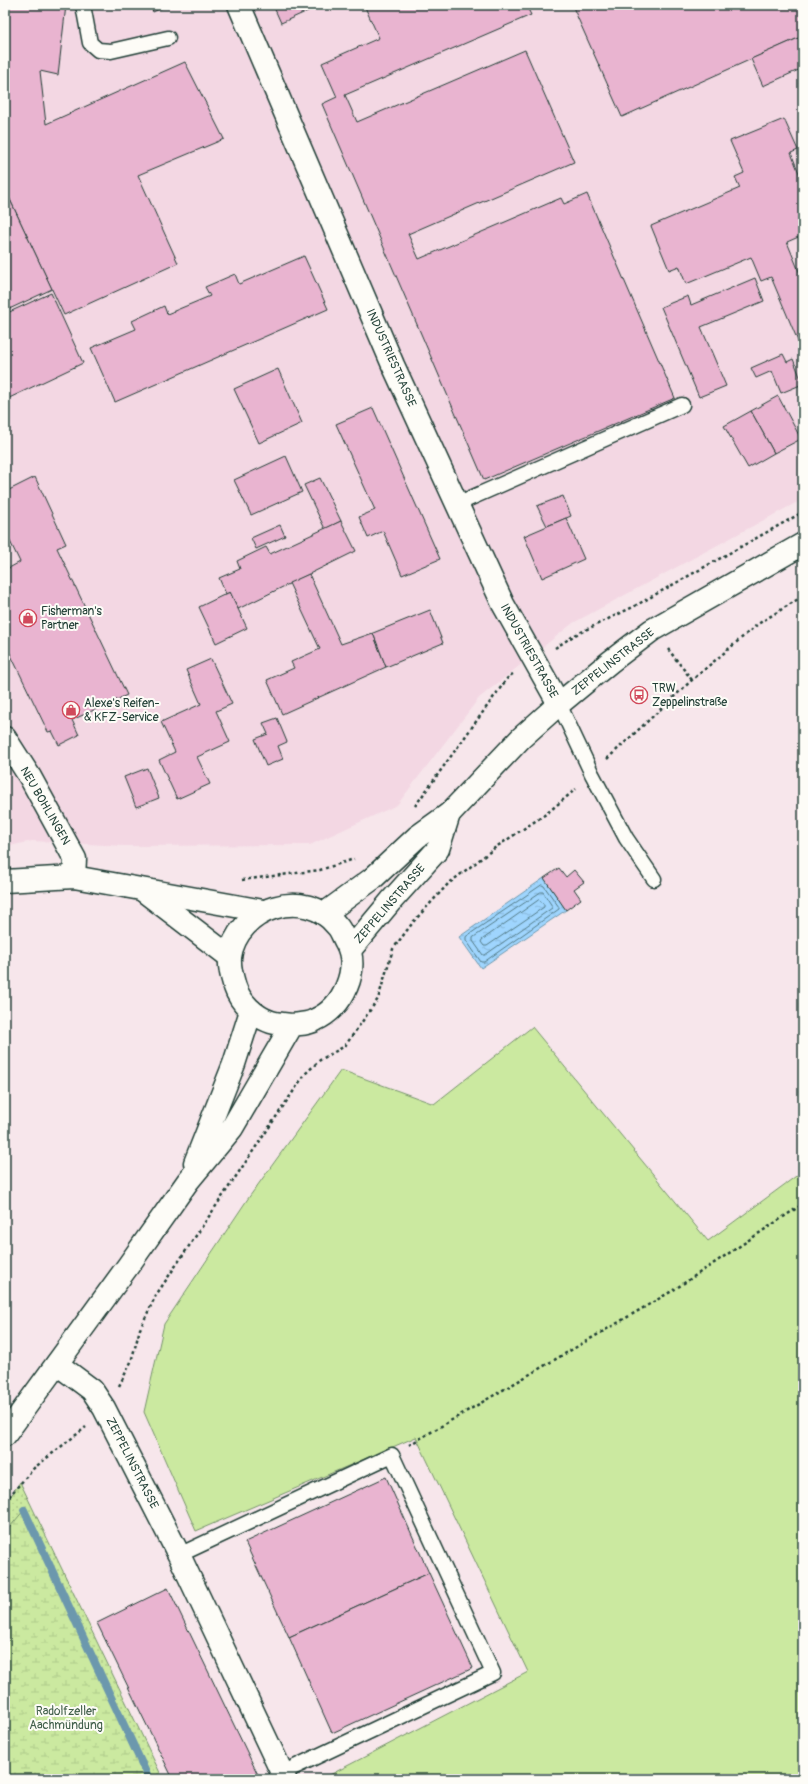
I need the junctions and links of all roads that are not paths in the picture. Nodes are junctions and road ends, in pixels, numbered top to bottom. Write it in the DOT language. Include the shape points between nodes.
graph roads {
  1 [pos="83,5"];
  2 [pos="239,5"];
  3 [pos="168,38"];
  4 [pos="682,405"];
  5 [pos="457,504"];
  6 [pos="803,544"];
  7 [pos="559,704"];
  8 [pos="5,738"];
  9 [pos="449,814"];
  10 [pos="74,877"];
  11 [pos="654,879"];
  12 [pos="5,881"];
  13 [pos="140,888"];
  14 [pos="264,911"];
  15 [pos="324,914"];
  16 [pos="350,950"];
  17 [pos="230,957"];
  18 [pos="251,1011"];
  19 [pos="292,1025"];
  20 [pos="188,1181"];
  21 [pos="57,1364"];
  22 [pos="5,1435"];
  23 [pos="179,1555"];
  24 [pos="283,1776"];
  1 -- 3 [label="lane" via="90,43 98,50 111,51"];
  2 -- 5 [label="main road, INDUSTRIESTRASSE" via="390,358"];
  4 -- 5 [label="lane"];
  5 -- 7 [label="main road, INDUSTRIESTRASSE" via="502,604"];
  6 -- 7 [label="main road, ZEPPELINSTRASSE" via="652,630"];
  7 -- 9 [label="main road, ZEPPELINSTRASSE" via="521,738"];
  7 -- 11 [label="lane" via="626,838"];
  8 -- 10 [label="main road, NEU BOHLINGEN" via="30,777 75,859"];
  9 -- 15 [label="main road, ZEPPELINSTRASSE" via="417,837 372,879"];
  9 -- 16 [label="main road, ZEPPELINSTRASSE" via="438,849"];
  10 -- 12 [label="main road"];
  10 -- 13 [label="main road"];
  13 -- 14 [label="main road"];
  13 -- 17 [label="main road"];
  14 -- 15 [label="main road" via="292,904 309,907"];
  14 -- 17 [label="main road" via="251,919 238,936"];
  15 -- 16 [label="main road" via="337,926"];
  16 -- 19 [label="main road" via="352,968 345,991 332,1010 315,1021"];
  17 -- 18 [label="main road" via="231,974 238,994"];
  18 -- 19 [label="main road" via="270,1022"];
  18 -- 20 [label="main road" via="234,1064"];
  19 -- 20 [label="main road" via="232,1128"];
  20 -- 21 [label="main road"];
  21 -- 22 [label="main road"];
  21 -- 23 [label="main road, ZEPPELINSTRASSE" via="92,1390 104,1408"];
  23 -- 24 [label="main road, ZEPPELINSTRASSE"];
  23 -- 24 [label="lane" via="392,1455 494,1673"];
}
